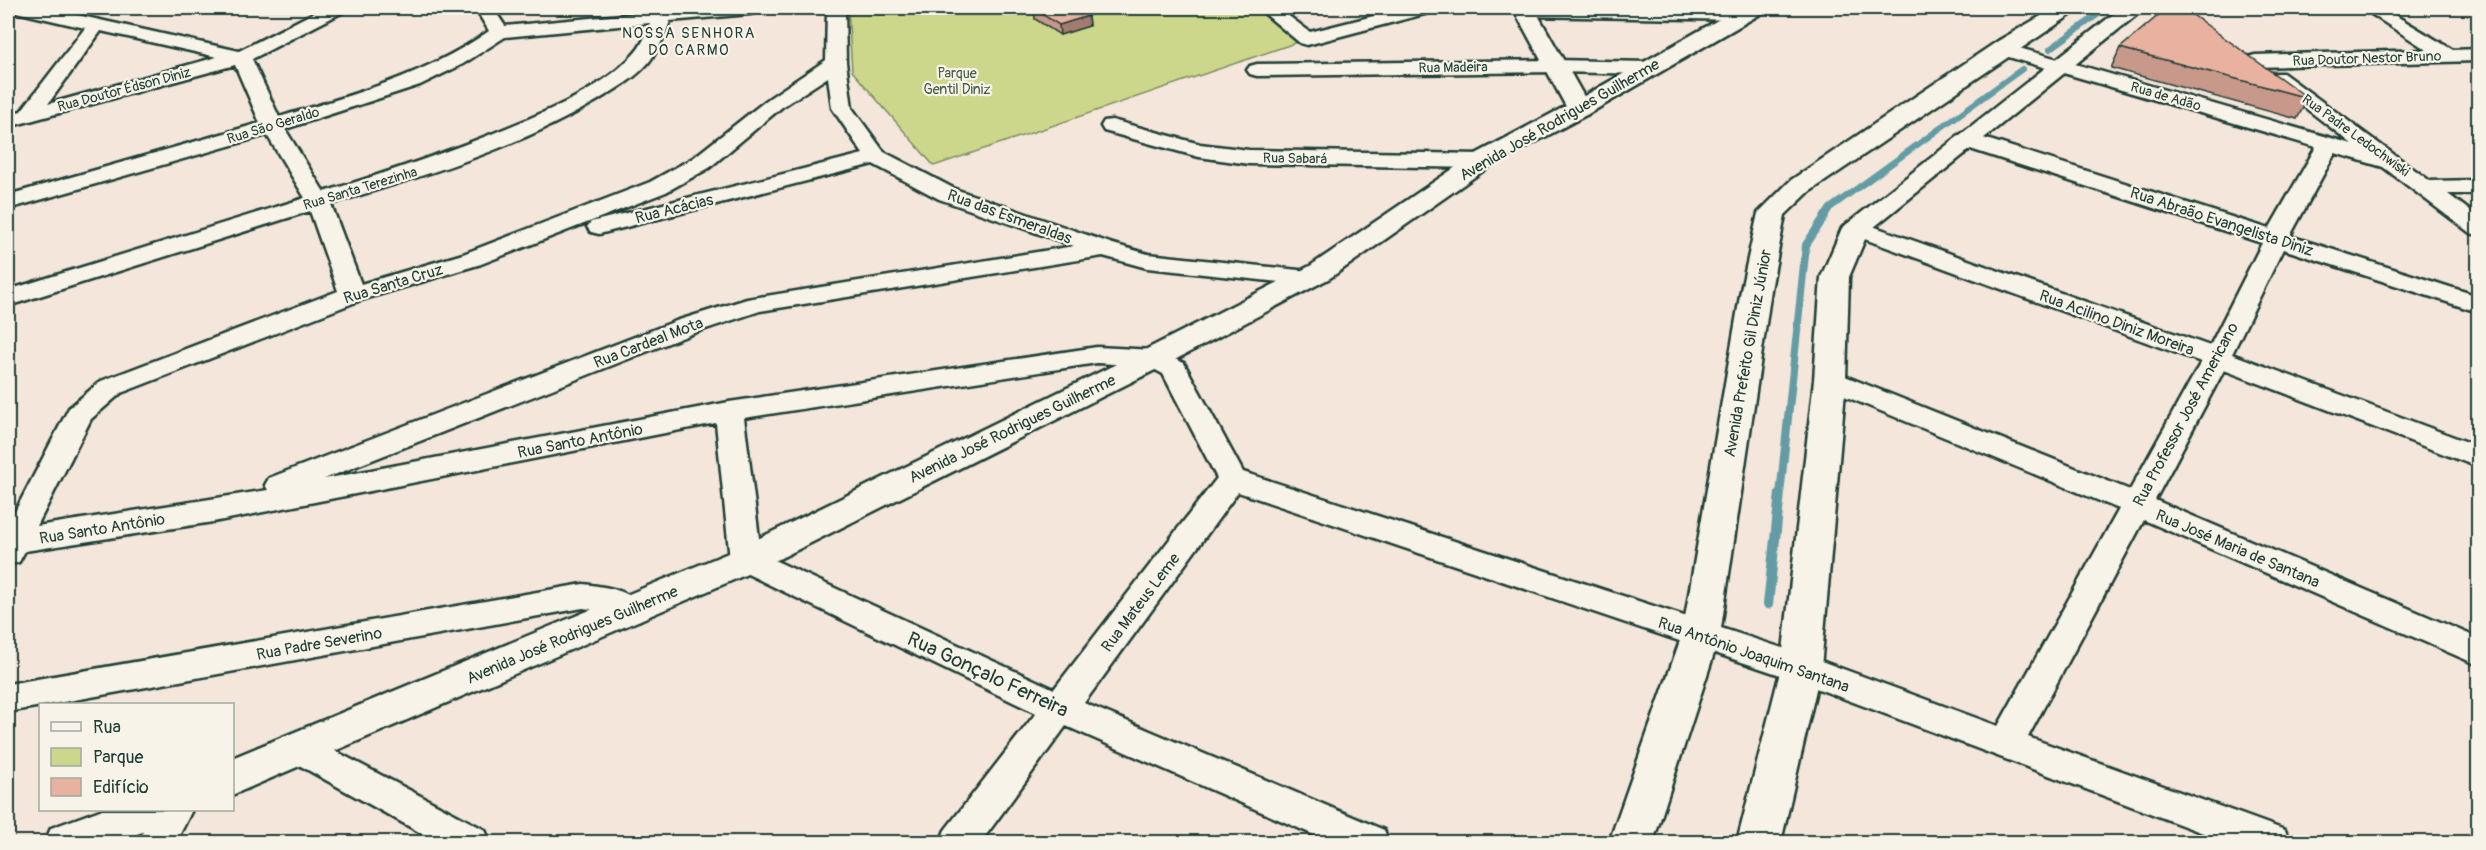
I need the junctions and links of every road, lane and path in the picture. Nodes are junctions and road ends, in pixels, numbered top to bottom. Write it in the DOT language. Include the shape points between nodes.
graph roads {
  1 [pos="23,8"];
  2 [pos="336,8"];
  3 [pos="484,8"];
  4 [pos="750,8"];
  5 [pos="836,8"];
  6 [pos="1267,8"];
  7 [pos="1425,8"];
  8 [pos="2070,8"];
  9 [pos="2134,8"];
  10 [pos="2372,8"];
  11 [pos="1525,9"];
  12 [pos="663,11"];
  13 [pos="1748,11"];
  14 [pos="97,24"];
  15 [pos="500,32"];
  16 [pos="2002,49"];
  17 [pos="2236,50"];
  18 [pos="2478,55"];
  19 [pos="2449,56"];
  20 [pos="241,57"];
  21 [pos="2255,61"];
  22 [pos="836,62"];
  23 [pos="2061,65"];
  24 [pos="1555,66"];
  25 [pos="1649,68"];
  26 [pos="1257,69"];
  27 [pos="2478,75"];
  28 [pos="1579,109"];
  29 [pos="28,116"];
  30 [pos="8,121"];
  31 [pos="272,126"];
  32 [pos="1112,126"];
  33 [pos="1965,140"];
  34 [pos="2330,144"];
  35 [pos="876,157"];
  36 [pos="1481,161"];
  37 [pos="2395,164"];
  38 [pos="2478,187"];
  39 [pos="2428,188"];
  40 [pos="318,201"];
  41 [pos="8,202"];
  42 [pos="1856,228"];
  43 [pos="2478,228"];
  44 [pos="2277,237"];
  45 [pos="1104,249"];
  46 [pos="472,259"];
  47 [pos="1308,278"];
  48 [pos="352,295"];
  49 [pos="8,298"];
  50 [pos="2478,303"];
  51 [pos="1154,358"];
  52 [pos="2217,358"];
  53 [pos="1830,381"];
  54 [pos="729,411"];
  55 [pos="2478,457"];
  56 [pos="1232,479"];
  57 [pos="2136,504"];
  58 [pos="213,511"];
  59 [pos="10,546"];
  60 [pos="746,560"];
  61 [pos="628,611"];
  62 [pos="1701,635"];
  63 [pos="2478,651"];
  64 [pos="1801,668"];
  65 [pos="8,698"];
  66 [pos="1060,708"];
  67 [pos="2006,744"];
  68 [pos="303,749"];
  69 [pos="234,776"];
  70 [pos="147,811"];
  71 [pos="173,811"];
  72 [pos="67,843"];
  73 [pos="157,843"];
  74 [pos="471,843"];
  75 [pos="959,843"];
  76 [pos="1370,843"];
  77 [pos="1631,843"];
  78 [pos="1759,843"];
  79 [pos="2271,843"];
  1 -- 14 [label="street"];
  2 -- 20 [label="street, Rua Doutor Édson Diniz"];
  3 -- 15 [label="street"];
  4 -- 12 [label="street"];
  5 -- 22 [label="street, Rua das Esmeraldas"];
  6 -- 7 [label="street" via="1307,39"];
  8 -- 16 [label="street, Avenida Prefeito Gil Diniz Júnior"];
  9 -- 23 [label="street"];
  10 -- 19 [label="street"];
  11 -- 13 [label="street"];
  11 -- 24 [label="street"];
  12 -- 15 [label="street"];
  12 -- 40 [label="street, Rua Santa Terezinha" via="654,40 641,59 612,83 561,113 449,160"];
  13 -- 25 [label="street, Avenida José Rodrigues Guilherme"];
  14 -- 20 [label="street"];
  14 -- 29 [label="street"];
  15 -- 31 [label="street, Rua São Geraldo" via="470,55 432,75"];
  16 -- 23 [label="street, Rua de Adão"];
  16 -- 62 [label="street, Avenida Prefeito Gil Diniz Júnior" via="1800,186 1772,213 1756,290"];
  17 -- 21 [label="street, Rua Padre Ledochwiski"];
  18 -- 19 [label="street, Rua Doutor Nestor Bruno"];
  19 -- 21 [label="street, Rua Doutor Nestor Bruno"];
  19 -- 27 [label="street"];
  20 -- 29 [label="street, Rua Doutor Édson Diniz"];
  20 -- 31 [label="street"];
  21 -- 37 [label="street, Rua Padre Ledochwiski"];
  22 -- 35 [label="street, Rua das Esmeraldas" via="842,108"];
  22 -- 46 [label="street, Rua Santa Cruz" via="775,103 701,163 658,187"];
  23 -- 33 [label="street"];
  23 -- 34 [label="street, Rua de Adão"];
  24 -- 25 [label="street, Rua Madeira"];
  24 -- 26 [label="street, Rua Madeira"];
  24 -- 28 [label="street"];
  25 -- 28 [label="street, Avenida José Rodrigues Guilherme"];
  28 -- 36 [label="street, Avenida José Rodrigues Guilherme"];
  29 -- 30 [label="street, Rua Doutor Édson Diniz"];
  31 -- 40 [label="street"];
  31 -- 41 [label="street, Rua São Geraldo"];
  32 -- 36 [label="street, Rua Sabará" via="1199,150 1249,157"];
  33 -- 42 [label="street"];
  33 -- 44 [label="street, Rua Abraão Evangelista Diniz"];
  34 -- 37 [label="street"];
  34 -- 44 [label="street, Rua Professor José Americano"];
  35 -- 45 [label="street, Rua das Esmeraldas" via="947,194"];
  35 -- 46 [label="street, Rua Acácias"];
  36 -- 47 [label="street, Avenida José Rodrigues Guilherme"];
  37 -- 39 [label="street, Rua Padre Ledochwiski"];
  38 -- 39 [label="street"];
  39 -- 43 [label="street, Rua Padre Ledochwiski"];
  40 -- 48 [label="street"];
  40 -- 49 [label="street, Rua Santa Terezinha"];
  42 -- 52 [label="street, Rua Acilino Diniz Moreira"];
  42 -- 53 [label="street" via="1835,277"];
  44 -- 50 [label="street, Rua Abraão Evangelista Diniz"];
  44 -- 52 [label="street, Rua Professor José Americano"];
  45 -- 47 [label="street, Rua das Esmeraldas" via="1148,261"];
  45 -- 58 [label="street, Rua Cardeal Mota" via="756,304 685,327"];
  46 -- 48 [label="street, Rua Santa Cruz"];
  47 -- 51 [label="street, Avenida José Rodrigues Guilherme"];
  48 -- 59 [label="street, Rua Santa Cruz" via="111,387 79,414"];
  51 -- 54 [label="street, Rua Santo Antônio" via="1097,355"];
  51 -- 56 [label="street" via="1174,369"];
  51 -- 60 [label="street, Avenida José Rodrigues Guilherme"];
  52 -- 55 [label="street, Rua Acilino Diniz Moreira"];
  52 -- 57 [label="street, Rua Professor José Americano"];
  53 -- 57 [label="street, Rua José Maria de Santana"];
  53 -- 64 [label="street"];
  54 -- 58 [label="street, Rua Santo Antônio"];
  54 -- 60 [label="street"];
  56 -- 62 [label="street, Rua Antônio Joaquim Santana"];
  56 -- 66 [label="street, Rua Mateus Leme"];
  57 -- 63 [label="street, Rua José Maria de Santana"];
  57 -- 67 [label="street, Rua Professor José Americano"];
  58 -- 59 [label="street, Rua Santo Antônio"];
  60 -- 61 [label="street, Avenida José Rodrigues Guilherme"];
  60 -- 66 [label="street, Rua Gonçalo Ferreira"];
  61 -- 65 [label="street, Rua Padre Severino" via="610,600 583,596"];
  61 -- 68 [label="street, Avenida José Rodrigues Guilherme"];
  62 -- 64 [label="street, Rua Antônio Joaquim Santana"];
  62 -- 77 [label="street, Avenida Prefeito Gil Diniz Júnior"];
  64 -- 67 [label="street, Rua Antônio Joaquim Santana"];
  64 -- 78 [label="street"];
  66 -- 75 [label="street, Rua Mateus Leme"];
  66 -- 76 [label="street, Rua Gonçalo Ferreira"];
  67 -- 79 [label="street, Rua Antônio Joaquim Santana"];
  68 -- 69 [label="street, Avenida José Rodrigues Guilherme"];
  68 -- 74 [label="street"];
  70 -- 72 [label="street"];
  71 -- 73 [label="street"];
}
